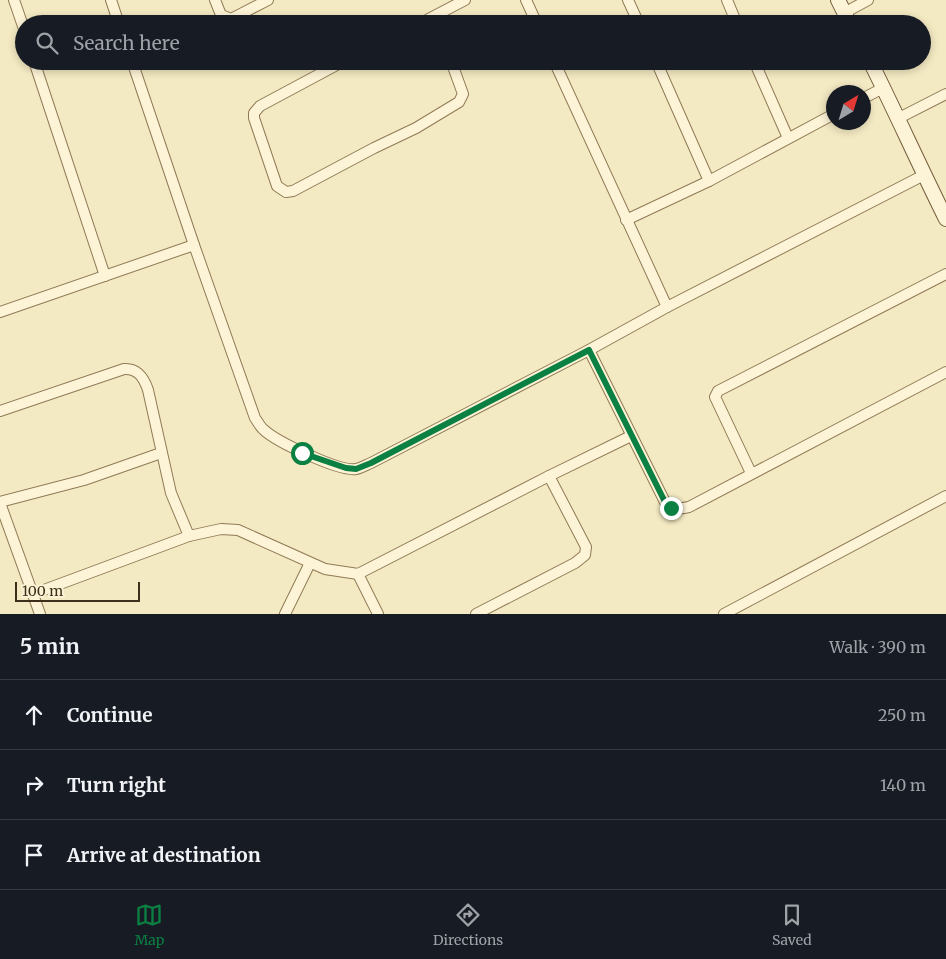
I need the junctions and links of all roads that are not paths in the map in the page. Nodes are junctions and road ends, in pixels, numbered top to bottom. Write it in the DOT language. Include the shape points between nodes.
graph roads {
  1 [pos="14,0"];
  2 [pos="112,0"];
  3 [pos="215,0"];
  4 [pos="268,0"];
  5 [pos="465,0"];
  6 [pos="526,0"];
  7 [pos="628,0"];
  8 [pos="727,0"];
  9 [pos="868,0"];
  10 [pos="844,12"];
  11 [pos="19,15"];
  12 [pos="117,15"];
  13 [pos="221,15"];
  14 [pos="238,15"];
  15 [pos="442,15"];
  16 [pos="533,15"];
  17 [pos="635,15"];
  18 [pos="733,15"];
  19 [pos="37,70"];
  20 [pos="135,70"];
  21 [pos="327,70"];
  22 [pos="454,70"];
  23 [pos="558,70"];
  24 [pos="660,70"];
  25 [pos="758,70"];
  26 [pos="874,70"];
  27 [pos="883,88"];
  28 [pos="871,94"];
  29 [pos="946,94"];
  30 [pos="826,118"];
  31 [pos="899,118"];
  32 [pos="788,138"];
  33 [pos="924,175"];
  34 [pos="709,181"];
  35 [pos="946,219"];
  36 [pos="626,220"];
  37 [pos="194,245"];
  38 [pos="946,274"];
  39 [pos="105,276"];
  40 [pos="667,307"];
  41 [pos="0,312"];
  42 [pos="589,350"];
  43 [pos="946,372"];
  44 [pos="0,411"];
  45 [pos="631,436"];
  46 [pos="161,453"];
  47 [pos="751,473"];
  48 [pos="549,476"];
  49 [pos="946,496"];
  50 [pos="0,502"];
  51 [pos="189,536"];
  52 [pos="310,563"];
  53 [pos="358,574"];
  54 [pos="33,594"];
  55 [pos="40,614"];
  56 [pos="286,614"];
  57 [pos="378,614"];
  58 [pos="476,614"];
  59 [pos="724,614"];
  1 -- 11 [label="street"];
  2 -- 12 [label="street"];
  3 -- 13 [label="street"];
  4 -- 14 [label="street"];
  5 -- 15 [label="street"];
  6 -- 16 [label="street"];
  7 -- 17 [label="street"];
  8 -- 18 [label="street"];
  9 -- 10 [label="street"];
  19 -- 39 [label="street"];
  20 -- 37 [label="street"];
  21 -- 22 [label="street" via="260,106 254,113 277,186 286,192 416,128 459,102 462,90"];
  23 -- 36 [label="street"];
  24 -- 34 [label="street"];
  25 -- 32 [label="street"];
  26 -- 27 [label="street"];
  27 -- 28 [label="street"];
  27 -- 31 [label="street"];
  29 -- 31 [label="street"];
  30 -- 32 [label="street"];
  31 -- 33 [label="street"];
  32 -- 34 [label="street"];
  33 -- 35 [label="street"];
  33 -- 40 [label="street"];
  34 -- 36 [label="street"];
  36 -- 40 [label="street"];
  37 -- 39 [label="street"];
  37 -- 42 [label="street" via="259,424 278,440 302,453 346,468 356,469 371,463"];
  38 -- 47 [label="street" via="718,391 716,397"];
  39 -- 41 [label="street"];
  40 -- 42 [label="street"];
  42 -- 45 [label="street"];
  43 -- 47 [label="street"];
  44 -- 46 [label="street" via="131,369 144,381"];
  45 -- 47 [label="street" via="666,504 678,510"];
  45 -- 48 [label="street"];
  46 -- 50 [label="street" via="84,480"];
  46 -- 51 [label="street" via="170,492"];
  48 -- 53 [label="street"];
  48 -- 58 [label="street" via="586,547 585,555 575,564"];
  49 -- 59 [label="street"];
  50 -- 54 [label="street"];
  51 -- 52 [label="street" via="221,529 238,530"];
  51 -- 54 [label="street"];
  52 -- 53 [label="street"];
  52 -- 56 [label="street"];
  53 -- 57 [label="street"];
  54 -- 55 [label="street"];
}
